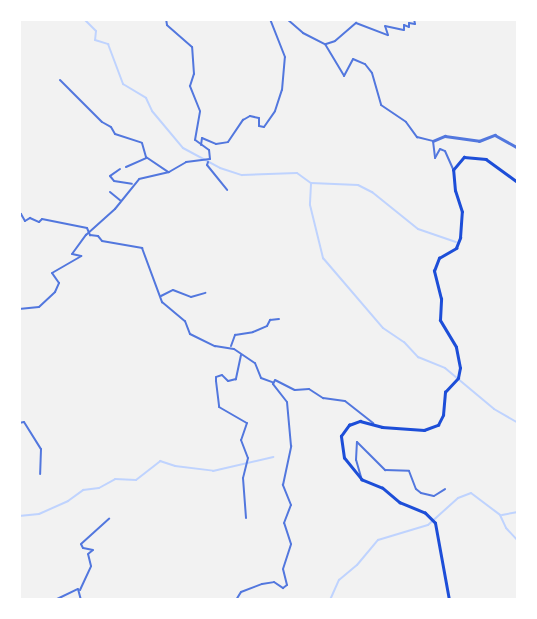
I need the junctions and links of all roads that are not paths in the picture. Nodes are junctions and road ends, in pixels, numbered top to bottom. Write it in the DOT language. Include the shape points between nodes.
graph roads {
  1 [pos="166,19"];
  2 [pos="270,19"];
  3 [pos="287,19"];
  4 [pos="414,19"];
  5 [pos="325,44"];
  6 [pos="60,80"];
  7 [pos="433,141"];
  8 [pos="202,145"];
  9 [pos="518,148"];
  10 [pos="147,158"];
  11 [pos="209,160"];
  12 [pos="127,167"];
  13 [pos="120,169"];
  14 [pos="453,170"];
  15 [pos="169,172"];
  16 [pos="518,182"];
  17 [pos="134,184"];
  18 [pos="228,190"];
  19 [pos="110,192"];
  20 [pos="121,200"];
  21 [pos="19,217"];
  22 [pos="20,228"];
  23 [pos="89,232"];
  24 [pos="205,293"];
  25 [pos="160,296"];
  26 [pos="19,309"];
  27 [pos="279,319"];
  28 [pos="231,348"];
  29 [pos="242,354"];
  30 [pos="273,382"];
  31 [pos="19,423"];
  32 [pos="373,425"];
  33 [pos="40,474"];
  34 [pos="362,480"];
  35 [pos="445,489"];
  36 [pos="246,518"];
  37 [pos="109,519"];
  38 [pos="80,590"];
  39 [pos="35,600"];
  40 [pos="46,600"];
  41 [pos="55,600"];
  42 [pos="81,600"];
  43 [pos="236,600"];
  44 [pos="449,600"];
  1 -- 8 [label="street" via="192,47 190,86 201,111 195,141"];
  2 -- 8 [label="street" via="285,57 275,111 264,127 259,126 259,118 250,116 228,142 216,144 203,138"];
  3 -- 5 [label="street"];
  4 -- 5 [label="street" via="415,24 403,25 404,30 384,26 388,35 356,23"];
  5 -- 7 [label="street" via="344,76 353,59 365,64 381,105 417,136"];
  6 -- 10 [label="street" via="115,134 142,143"];
  7 -- 9 [label="street" via="445,136 480,141 495,135"];
  7 -- 14 [label="street" via="434,157 443,149"];
  8 -- 11 [label="street" via="209,150"];
  10 -- 12 [label="street"];
  10 -- 15 [label="street"];
  11 -- 15 [label="street" via="186,162"];
  11 -- 18 [label="street" via="207,165"];
  13 -- 17 [label="street" via="110,176 114,181"];
  14 -- 16 [label="main road" via="464,157 486,159"];
  14 -- 32 [label="main road" via="462,212 460,238 456,248 439,258 434,271 442,324 460,360 456,379 445,392 438,425 425,429"];
  15 -- 17 [label="street"];
  17 -- 20 [label="street"];
  19 -- 20 [label="street"];
  20 -- 23 [label="street"];
  21 -- 22 [label="street"];
  21 -- 23 [label="street" via="57,221"];
  23 -- 25 [label="street" via="102,241 142,248"];
  23 -- 26 [label="street" via="72,254 81,256 52,273 59,283 55,292 39,307"];
  24 -- 25 [label="street" via="197,297 166,291"];
  25 -- 28 [label="street" via="174,315 185,321 190,334"];
  27 -- 28 [label="street" via="254,332 235,335"];
  28 -- 29 [label="street"];
  29 -- 30 [label="street" via="254,363 261,378"];
  29 -- 36 [label="street" via="236,379 228,381 222,376 216,381 219,407 247,424 241,440 248,458 243,478"];
  30 -- 32 [label="street" via="277,379 295,390 309,389 323,398 345,401 370,417"];
  30 -- 43 [label="street" via="287,402 292,446 283,485 290,505 284,523 290,544 283,569 287,585 262,584 241,592"];
  31 -- 33 [label="street" via="24,422 41,449"];
  32 -- 34 [label="main road" via="354,422 341,436 344,458"];
  34 -- 35 [label="street" via="357,442 385,470 409,471 421,494 434,496"];
  34 -- 44 [label="main road" via="433,521"];
  37 -- 38 [label="street" via="81,544 93,550 88,554 91,566"];
  38 -- 41 [label="street"];
  38 -- 42 [label="street"];
  39 -- 40 [label="street"];
}
